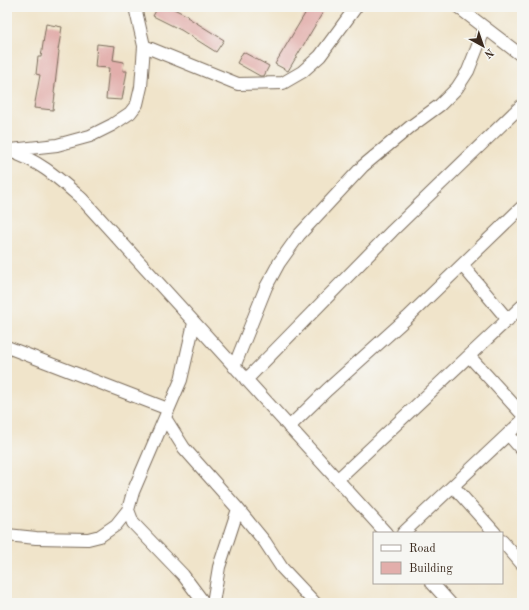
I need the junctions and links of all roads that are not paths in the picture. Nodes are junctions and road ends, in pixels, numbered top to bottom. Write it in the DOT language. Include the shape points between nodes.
graph roads {
  1 [pos="135,7"];
  2 [pos="356,7"];
  3 [pos="458,7"];
  4 [pos="485,28"];
  5 [pos="502,41"];
  6 [pos="144,46"];
  7 [pos="522,46"];
  8 [pos="522,56"];
  9 [pos="522,105"];
  10 [pos="8,150"];
  11 [pos="522,207"];
  12 [pos="462,265"];
  13 [pos="522,306"];
  14 [pos="508,320"];
  15 [pos="194,323"];
  16 [pos="7,347"];
  17 [pos="469,356"];
  18 [pos="234,367"];
  19 [pos="246,380"];
  20 [pos="167,414"];
  21 [pos="522,414"];
  22 [pos="522,421"];
  23 [pos="289,427"];
  24 [pos="508,434"];
  25 [pos="522,450"];
  26 [pos="338,480"];
  27 [pos="452,486"];
  28 [pos="238,509"];
  29 [pos="128,510"];
  30 [pos="385,532"];
  31 [pos="404,532"];
  32 [pos="494,532"];
  33 [pos="7,535"];
  34 [pos="503,542"];
  35 [pos="522,564"];
  36 [pos="433,584"];
  37 [pos="204,603"];
  38 [pos="214,603"];
  39 [pos="315,603"];
  40 [pos="450,603"];
  1 -- 6 [label="street"];
  2 -- 6 [label="street" via="320,56 302,72 283,83 238,84"];
  3 -- 4 [label="street"];
  4 -- 5 [label="street"];
  4 -- 18 [label="street" via="468,71 456,88 440,105 363,166 300,235 279,263 266,287"];
  5 -- 7 [label="street"];
  5 -- 8 [label="street"];
  6 -- 10 [label="street" via="141,87 137,104 130,113 90,136 57,145"];
  9 -- 19 [label="street" via="392,231"];
  10 -- 15 [label="street" via="50,171 82,199"];
  11 -- 12 [label="street"];
  12 -- 14 [label="street"];
  12 -- 23 [label="street"];
  13 -- 14 [label="street"];
  14 -- 17 [label="street"];
  15 -- 18 [label="street"];
  15 -- 20 [label="street" via="180,380"];
  16 -- 20 [label="street"];
  17 -- 21 [label="street"];
  17 -- 26 [label="street"];
  18 -- 19 [label="street"];
  19 -- 23 [label="street"];
  20 -- 28 [label="street" via="184,448"];
  20 -- 29 [label="street" via="133,492"];
  22 -- 24 [label="street"];
  23 -- 26 [label="street"];
  24 -- 25 [label="street"];
  24 -- 27 [label="street"];
  26 -- 30 [label="street"];
  27 -- 31 [label="street"];
  27 -- 32 [label="street"];
  28 -- 38 [label="street" via="219,567"];
  28 -- 39 [label="street" via="282,568"];
  29 -- 33 [label="street" via="116,525 100,536 88,539"];
  29 -- 37 [label="street" via="133,524 183,575"];
  34 -- 35 [label="street"];
  36 -- 40 [label="street"];
}
